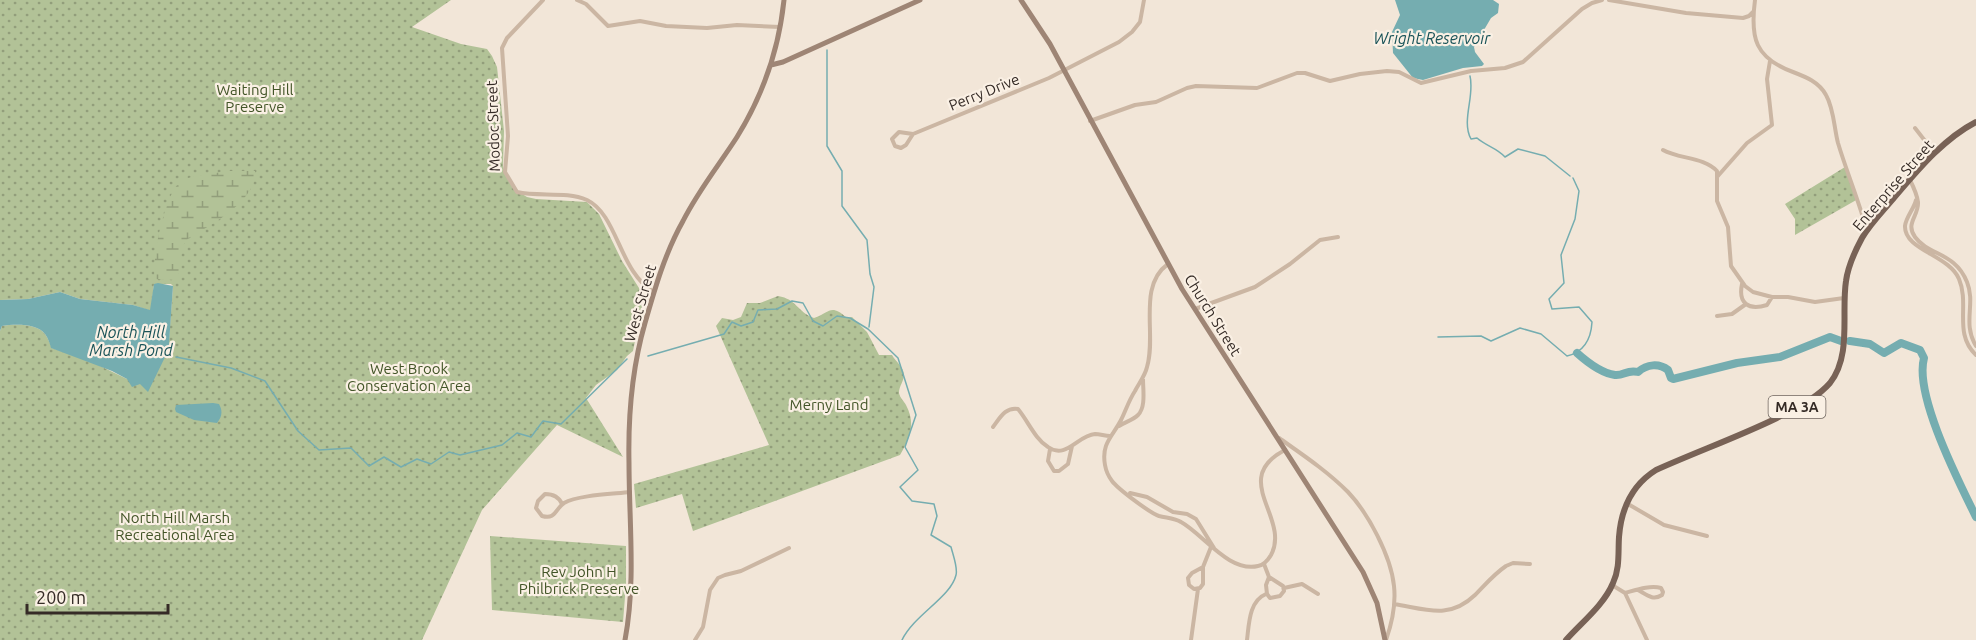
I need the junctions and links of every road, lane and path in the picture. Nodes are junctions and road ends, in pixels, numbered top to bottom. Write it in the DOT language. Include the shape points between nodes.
graph roads {
  1 [pos="543,0"];
  2 [pos="577,0"];
  3 [pos="784,0"];
  4 [pos="920,0"];
  5 [pos="1021,0"];
  6 [pos="1144,0"];
  7 [pos="1602,0"];
  8 [pos="1609,0"];
  9 [pos="1755,0"];
  10 [pos="1753,12"];
  11 [pos="780,27"];
  12 [pos="1770,61"];
  13 [pos="771,65"];
  14 [pos="1064,71"];
  15 [pos="1090,121"];
  16 [pos="1976,122"];
  17 [pos="1915,128"];
  18 [pos="913,135"];
  19 [pos="1663,150"];
  20 [pos="1931,157"];
  21 [pos="1717,177"];
  22 [pos="1910,180"];
  23 [pos="1867,231"];
  24 [pos="1338,237"];
  25 [pos="1932,251"];
  26 [pos="1168,264"];
  27 [pos="1966,280"];
  28 [pos="1960,282"];
  29 [pos="1742,284"];
  30 [pos="654,292"];
  31 [pos="1772,297"];
  32 [pos="1845,298"];
  33 [pos="1746,304"];
  34 [pos="1195,309"];
  35 [pos="1717,316"];
  36 [pos="1962,318"];
  37 [pos="1968,318"];
  38 [pos="1976,346"];
  39 [pos="1976,355"];
  40 [pos="1143,379"];
  41 [pos="993,427"];
  42 [pos="1117,427"];
  43 [pos="1110,436"];
  44 [pos="1276,436"];
  45 [pos="1072,446"];
  46 [pos="1050,449"];
  47 [pos="1285,450"];
  48 [pos="630,492"];
  49 [pos="1126,492"];
  50 [pos="562,504"];
  51 [pos="1627,504"];
  52 [pos="1707,536"];
  53 [pos="1211,547"];
  54 [pos="789,548"];
  55 [pos="1216,551"];
  56 [pos="1264,564"];
  57 [pos="1530,564"];
  58 [pos="1203,567"];
  59 [pos="1269,577"];
  60 [pos="1612,585"];
  61 [pos="1284,588"];
  62 [pos="1198,589"];
  63 [pos="1638,590"];
  64 [pos="1625,593"];
  65 [pos="1267,594"];
  66 [pos="1317,594"];
  67 [pos="1394,604"];
  68 [pos="625,640"];
  69 [pos="696,640"];
  70 [pos="1191,640"];
  71 [pos="1247,640"];
  72 [pos="1386,640"];
  73 [pos="1566,640"];
  74 [pos="1647,640"];
  1 -- 30 [label="street, Modoc Street" via="502,48 508,179 517,192 575,196 594,204 635,275"];
  2 -- 11 [label="street" via="608,26 640,21 707,28"];
  3 -- 11 [label="main road, West Street"];
  4 -- 13 [label="main road"];
  5 -- 14 [label="main road, Church Street"];
  6 -- 14 [label="street, Perry Drive" via="1140,22 1128,36"];
  7 -- 15 [label="street" via="1585,6 1523,62 1504,68 1421,83 1399,72 1387,71 1330,81 1297,73 1257,88 1187,88 1156,102"];
  8 -- 10 [label="street" via="1699,15 1743,18"];
  9 -- 10 [label="street"];
  10 -- 12 [label="street" via="1756,42"];
  11 -- 13 [label="main road, West Street"];
  12 -- 21 [label="street" via="1767,79 1772,125 1748,143"];
  12 -- 23 [label="street" via="1813,81 1827,97"];
  13 -- 30 [label="main road, West Street" via="739,134 680,226"];
  14 -- 15 [label="main road, Church Street"];
  14 -- 18 [label="street, Perry Drive"];
  15 -- 26 [label="main road, Church Street"];
  16 -- 20 [label="main road, Enterprise Street / MA 3A"];
  17 -- 20 [label="street" via="1929,146"];
  18 -- 18 [label="street, Perry Drive" via="902,147 893,143 899,132"];
  19 -- 21 [label="street" via="1712,166"];
  20 -- 22 [label="main road, Enterprise Street / MA 3A"];
  21 -- 29 [label="street" via="1717,201 1728,227 1730,260"];
  22 -- 23 [label="main road, Enterprise Street / MA 3A"];
  22 -- 25 [label="street" via="1917,197 1911,227 1920,245"];
  23 -- 32 [label="main road, Enterprise Street / MA 3A" via="1848,273"];
  24 -- 34 [label="street" via="1320,240 1255,287"];
  25 -- 27 [label="street" via="1956,265"];
  25 -- 28 [label="street" via="1951,267"];
  26 -- 34 [label="main road, Church Street"];
  26 -- 40 [label="street" via="1153,285 1150,358"];
  27 -- 28 [label="street"];
  27 -- 37 [label="street"];
  28 -- 36 [label="street"];
  29 -- 31 [label="street"];
  29 -- 33 [label="street" via="1741,296"];
  30 -- 48 [label="main road, West Street" via="632,392"];
  31 -- 32 [label="street" via="1815,302"];
  31 -- 33 [label="street" via="1767,305"];
  32 -- 51 [label="main road, Enterprise Street / MA 3A" via="1840,358 1833,378 1822,391 1766,423 1656,470 1639,483"];
  33 -- 35 [label="street" via="1732,314"];
  34 -- 44 [label="main road, Church Street"];
  36 -- 37 [label="street"];
  36 -- 39 [label="street" via="1965,339"];
  37 -- 38 [label="street"];
  40 -- 42 [label="street"];
  40 -- 42 [label="street" via="1141,412"];
  41 -- 46 [label="street" via="1007,410 1018,409"];
  42 -- 43 [label="street"];
  43 -- 45 [label="street" via="1089,435"];
  43 -- 49 [label="street" via="1105,466 1114,484"];
  44 -- 47 [label="main road, Church Street"];
  44 -- 67 [label="street" via="1329,474 1357,503 1386,555 1393,577"];
  45 -- 46 [label="street" via="1062,451"];
  45 -- 46 [label="street" via="1068,464 1059,471 1054,471 1048,461"];
  47 -- 56 [label="street" via="1271,460 1261,475 1275,536 1274,548"];
  47 -- 72 [label="main road, Church Street" via="1363,572 1377,603"];
  48 -- 50 [label="street"];
  48 -- 68 [label="main road, West Street" via="631,569"];
  49 -- 53 [label="street" via="1155,514 1179,521"];
  49 -- 55 [label="street" via="1196,519"];
  50 -- 50 [label="street" via="550,517 542,516 536,508 545,495 553,495"];
  51 -- 52 [label="street" via="1664,525"];
  51 -- 60 [label="main road, Enterprise Street / MA 3A"];
  53 -- 55 [label="street"];
  53 -- 58 [label="street"];
  54 -- 69 [label="street" via="718,578 710,590 703,627"];
  55 -- 56 [label="street" via="1243,566"];
  56 -- 59 [label="street"];
  57 -- 67 [label="street" via="1506,566 1464,605 1453,610"];
  58 -- 62 [label="street" via="1203,584"];
  58 -- 62 [label="street" via="1188,578 1189,585"];
  59 -- 61 [label="street"];
  59 -- 65 [label="street"];
  60 -- 64 [label="street"];
  60 -- 73 [label="main road, Enterprise Street / MA 3A"];
  61 -- 65 [label="street" via="1277,597"];
  61 -- 66 [label="street" via="1302,584"];
  62 -- 70 [label="street"];
  63 -- 63 [label="street" via="1656,586 1663,592 1662,596 1652,598"];
  63 -- 64 [label="street"];
  64 -- 74 [label="street"];
  65 -- 71 [label="street" via="1253,607"];
  67 -- 72 [label="street"];
}
